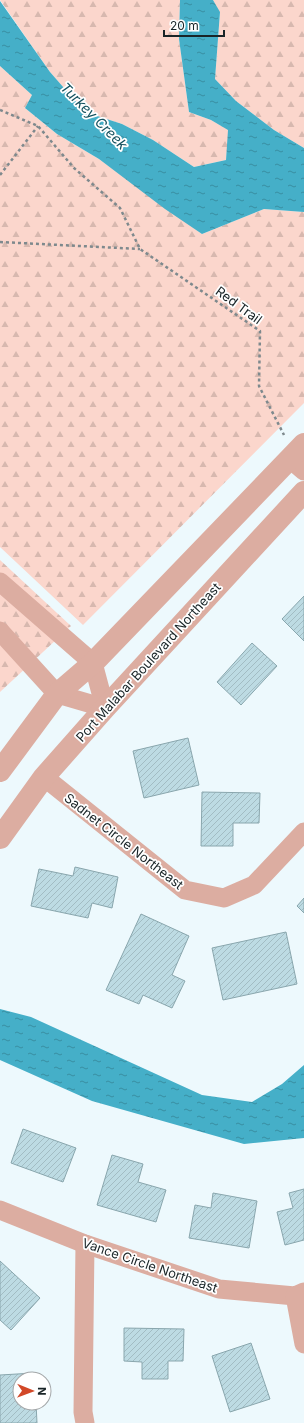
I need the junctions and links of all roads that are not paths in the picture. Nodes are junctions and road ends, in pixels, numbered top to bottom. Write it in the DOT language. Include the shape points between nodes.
graph roads {
  1 [pos="299,456"];
  2 [pos="304,492"];
  3 [pos="0,582"];
  4 [pos="0,631"];
  5 [pos="93,663"];
  6 [pos="57,694"];
  7 [pos="105,708"];
  8 [pos="0,771"];
  9 [pos="44,777"];
  10 [pos="304,832"];
  11 [pos="0,838"];
  12 [pos="0,1210"];
  13 [pos="85,1244"];
  14 [pos="300,1294"];
  15 [pos="304,1344"];
  16 [pos="85,1423"];
  1 -- 5 [label="street"];
  2 -- 7 [label="street, Port Malabar Boulevard Northeast"];
  3 -- 5 [label="street"];
  4 -- 6 [label="street"];
  5 -- 6 [label="street"];
  5 -- 7 [label="street"];
  6 -- 7 [label="street"];
  6 -- 8 [label="street"];
  7 -- 9 [label="street, Port Malabar Boulevard Northeast"];
  9 -- 10 [label="street, Sadnet Circle Northeast" via="185,890 224,898 254,885"];
  9 -- 11 [label="street, Port Malabar Boulevard Northeast"];
  12 -- 13 [label="street, Vance Circle Northeast"];
  13 -- 14 [label="street, Vance Circle Northeast" via="219,1289"];
  13 -- 16 [label="street"];
  14 -- 15 [label="street"];
}
